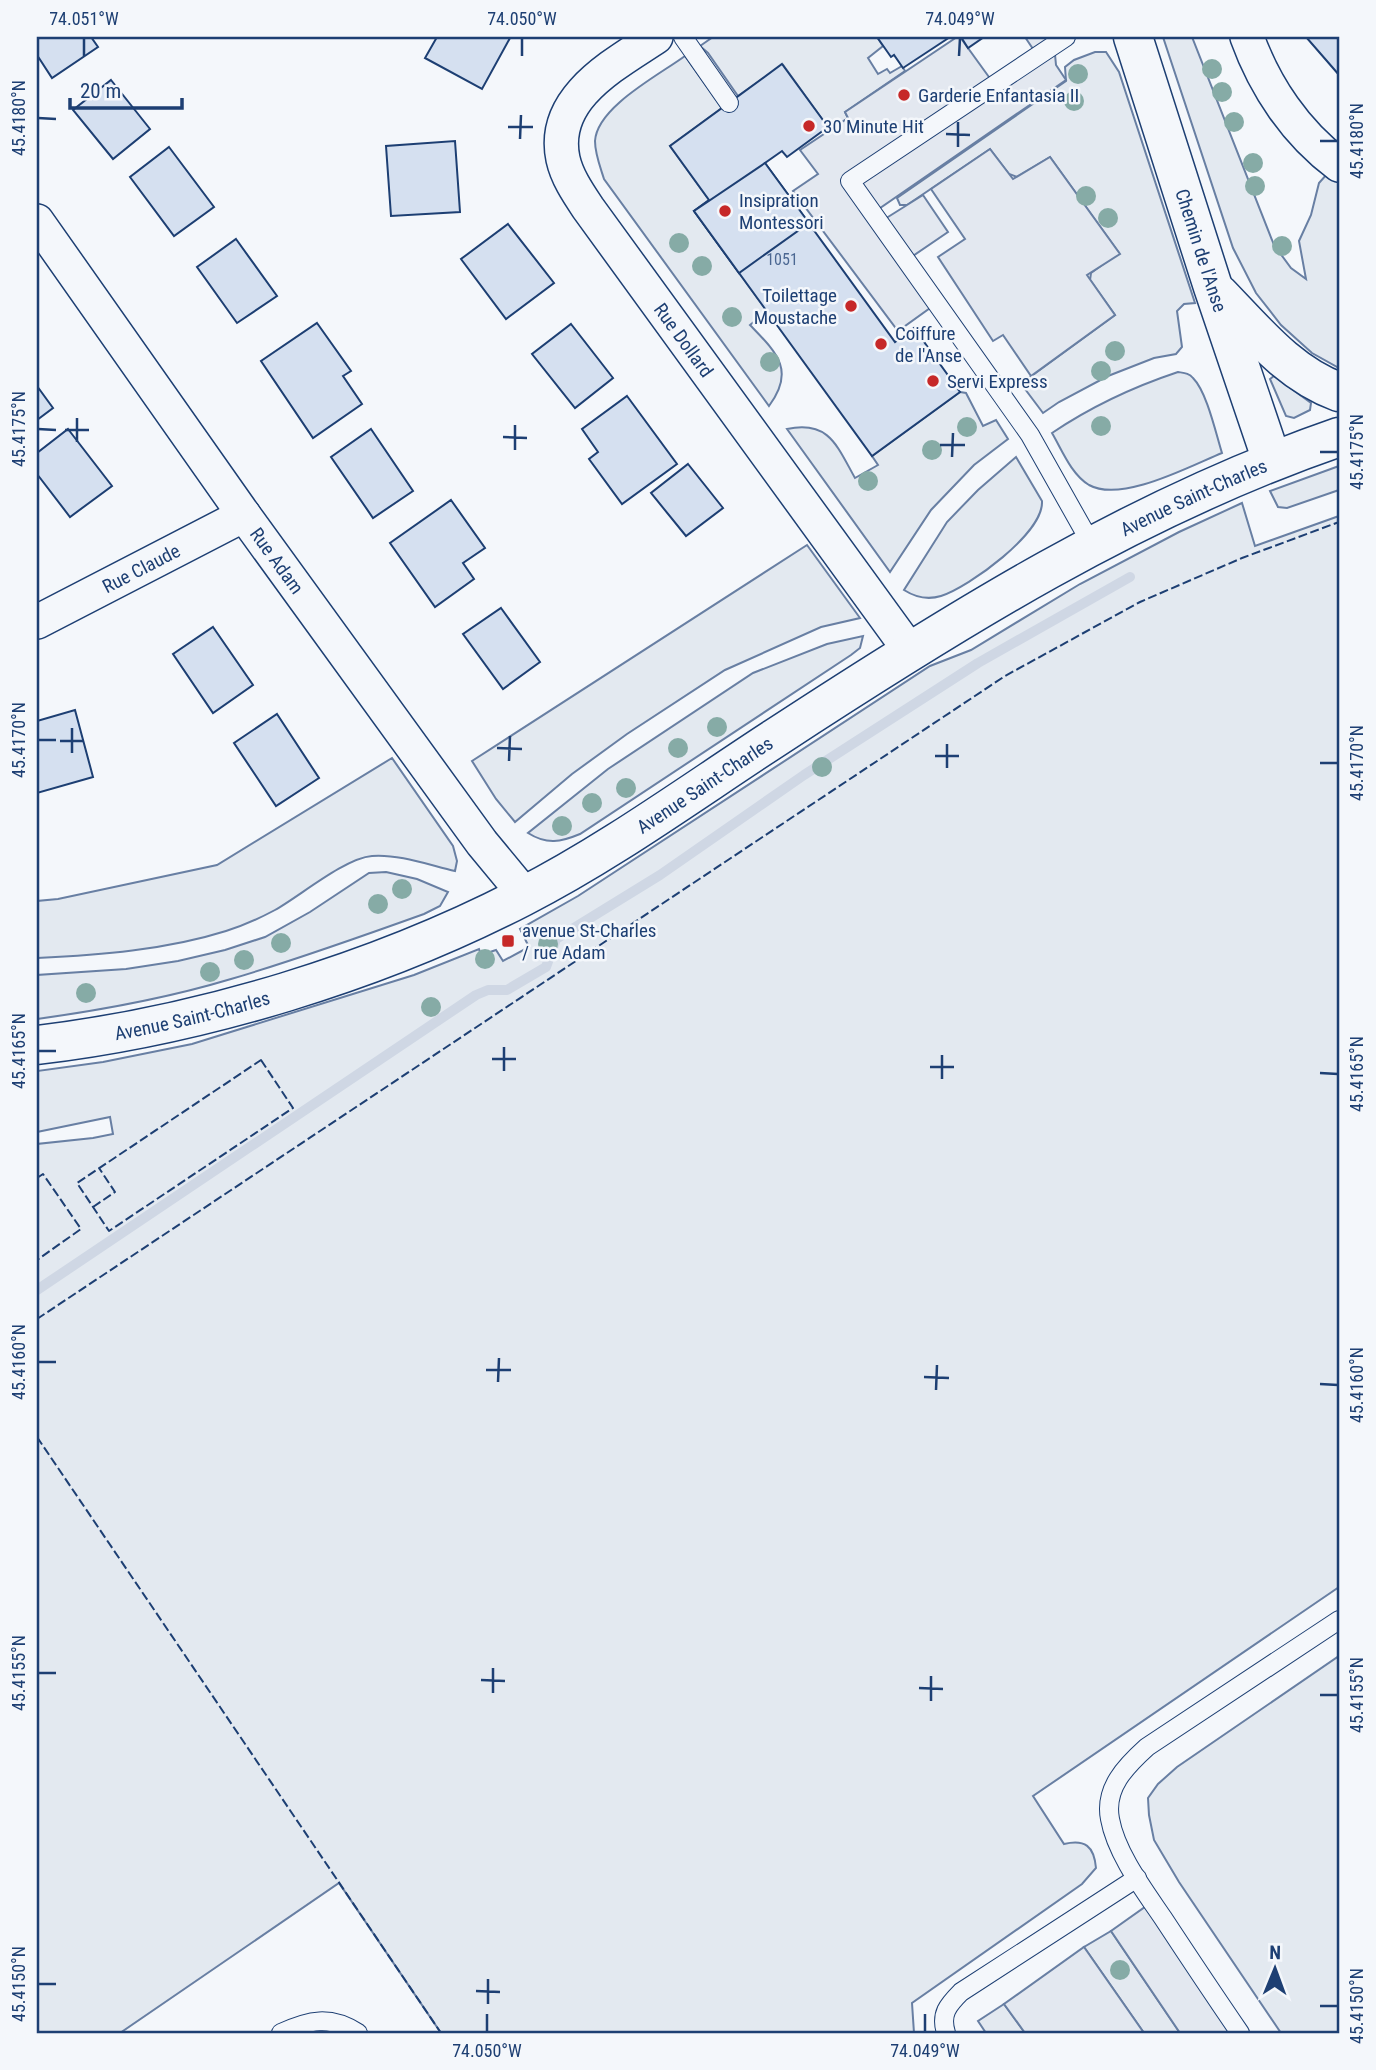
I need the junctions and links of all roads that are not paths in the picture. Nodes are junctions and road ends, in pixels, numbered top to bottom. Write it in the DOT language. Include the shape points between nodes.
graph roads {
  1 [pos="656,37"];
  2 [pos="683,37"];
  3 [pos="1066,37"];
  4 [pos="1133,37"];
  5 [pos="1247,37"];
  6 [pos="729,103"];
  7 [pos="1339,165"];
  8 [pos="37,221"];
  9 [pos="1213,288"];
  10 [pos="1339,392"];
  11 [pos="1339,437"];
  12 [pos="1272,461"];
  13 [pos="244,515"];
  14 [pos="1092,545"];
  15 [pos="37,622"];
  16 [pos="910,651"];
  17 [pos="525,895"];
  18 [pos="37,1045"];
  19 [pos="1339,1620"];
  20 [pos="1137,1878"];
  21 [pos="281,2033"];
  22 [pos="358,2033"];
  23 [pos="946,2033"];
  24 [pos="1240,2033"];
  1 -- 16 [label="street, Rue Dollard" via="582,92 563,130 567,172 588,208"];
  2 -- 6 [label="lane"];
  3 -- 14 [label="lane" via="850,181 1030,435"];
  4 -- 9 [label="street, Chemin de l'Anse"];
  5 -- 7 [label="street" via="1278,100"];
  8 -- 13 [label="street, Rue Adam"];
  9 -- 10 [label="street" via="1295,369"];
  9 -- 12 [label="street, Chemin de l'Anse"];
  11 -- 12 [label="street, Avenue Saint-Charles"];
  12 -- 14 [label="street, Avenue Saint-Charles"];
  13 -- 15 [label="street, Rue Claude"];
  13 -- 17 [label="street, Rue Adam" via="482,843"];
  14 -- 16 [label="street, Avenue Saint-Charles"];
  16 -- 17 [label="street, Avenue Saint-Charles" via="606,848"];
  17 -- 18 [label="street, Avenue Saint-Charles" via="398,953 292,989 172,1022"];
  19 -- 20 [label="lane" via="1147,1747 1125,1767 1112,1788 1109,1818"];
  20 -- 23 [label="lane" via="961,1992 945,2008"];
  20 -- 24 [label="lane"];
  21 -- 22 [label="lane" via="302,2023 331,2020"];
}
